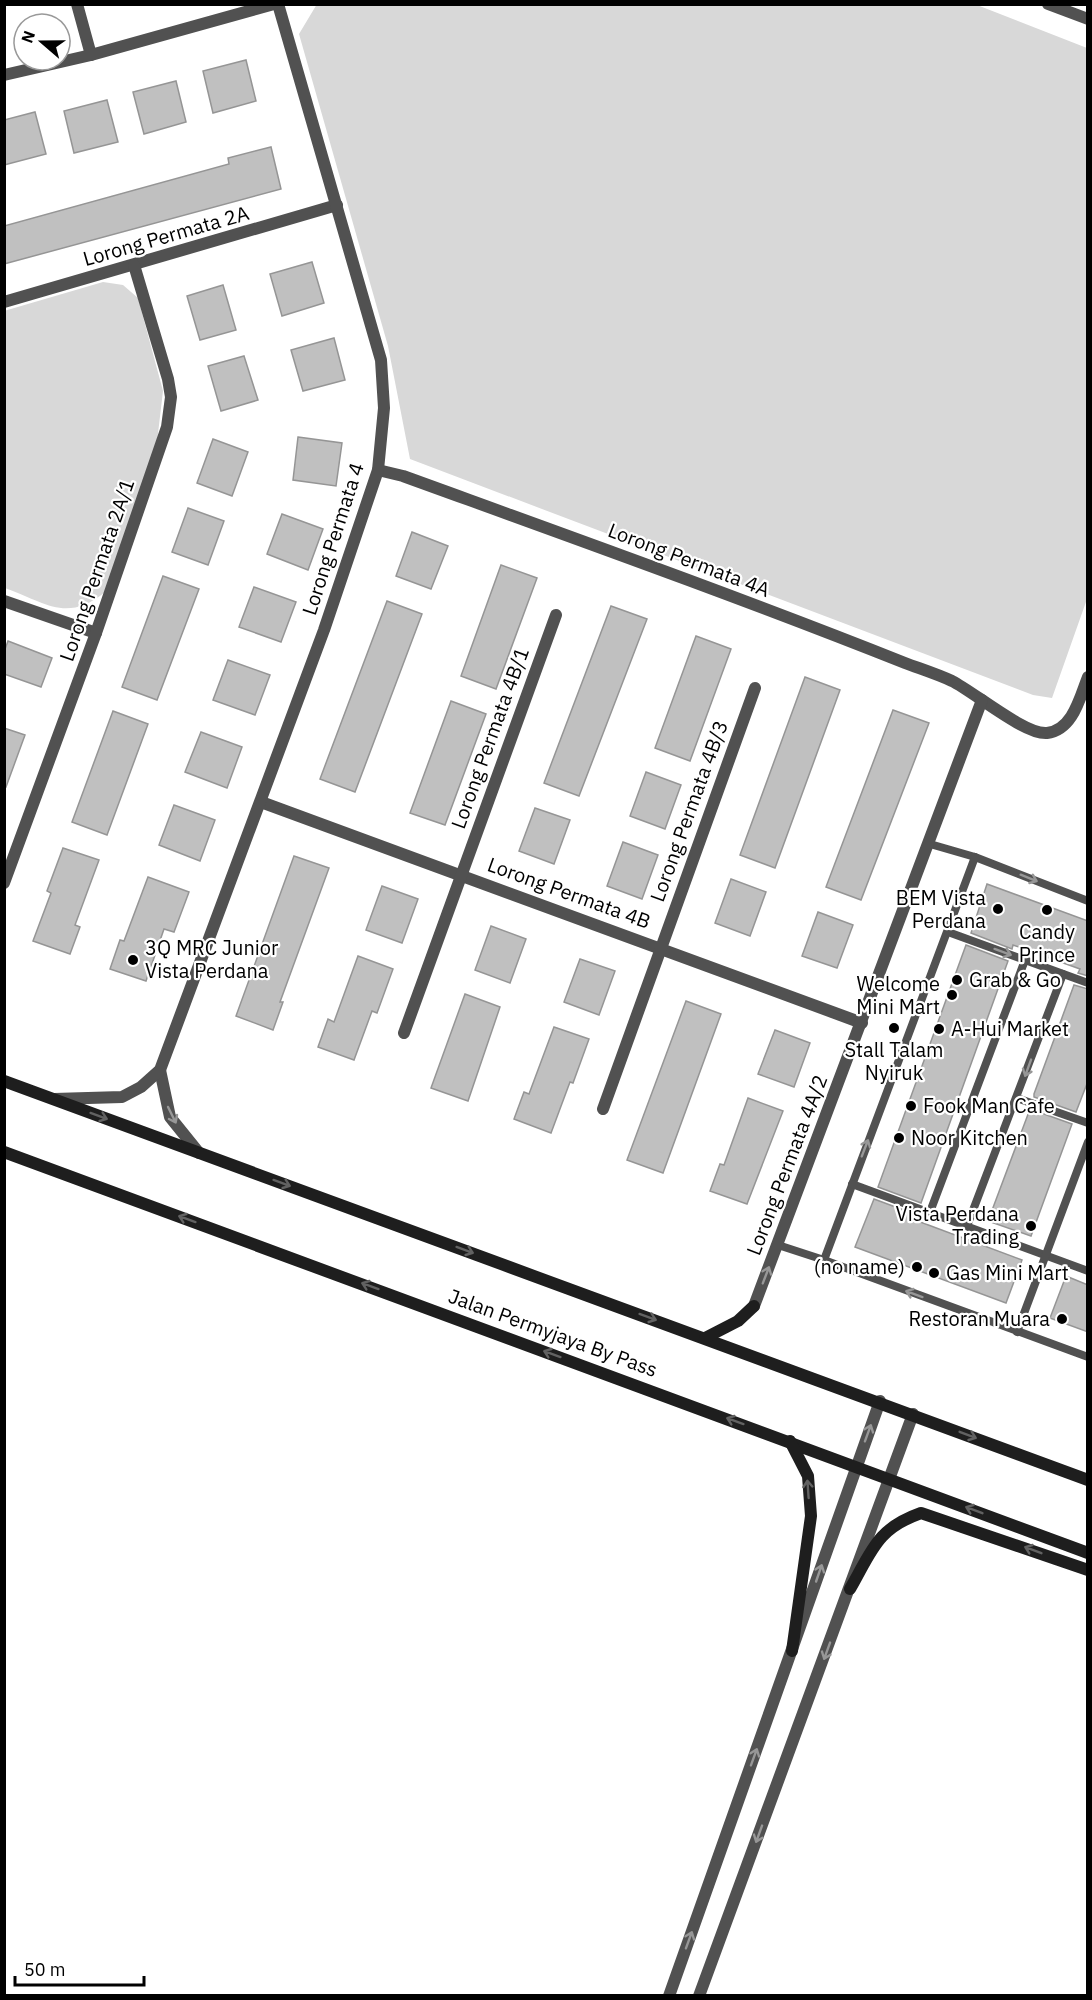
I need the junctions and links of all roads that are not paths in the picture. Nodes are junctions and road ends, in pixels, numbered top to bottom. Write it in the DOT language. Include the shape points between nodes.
graph roads {
  1 [pos="77,4"];
  2 [pos="276,4"];
  3 [pos="1048,4"];
  4 [pos="1088,19"];
  5 [pos="91,55"];
  6 [pos="4,75"];
  7 [pos="337,205"];
  8 [pos="134,265"];
  9 [pos="4,302"];
  10 [pos="378,470"];
  11 [pos="4,601"];
  12 [pos="556,615"];
  13 [pos="96,633"];
  14 [pos="1088,677"];
  15 [pos="754,688"];
  16 [pos="982,700"];
  17 [pos="261,802"];
  18 [pos="930,844"];
  19 [pos="975,857"];
  20 [pos="461,874"];
  21 [pos="4,883"];
  22 [pos="1088,902"];
  23 [pos="948,933"];
  24 [pos="661,948"];
  25 [pos="1025,960"];
  26 [pos="1063,974"];
  27 [pos="1088,983"];
  28 [pos="862,1023"];
  29 [pos="404,1033"];
  30 [pos="160,1070"];
  31 [pos="4,1081"];
  32 [pos="1017,1098"];
  33 [pos="53,1099"];
  34 [pos="603,1109"];
  35 [pos="1088,1123"];
  36 [pos="1088,1142"];
  37 [pos="4,1152"];
  38 [pos="199,1153"];
  39 [pos="852,1184"];
  40 [pos="930,1212"];
  41 [pos="967,1226"];
  42 [pos="778,1245"];
  43 [pos="1045,1255"];
  44 [pos="824,1260"];
  45 [pos="1088,1271"];
  46 [pos="754,1306"];
  47 [pos="1017,1332"];
  48 [pos="705,1338"];
  49 [pos="1088,1357"];
  50 [pos="880,1401"];
  51 [pos="913,1414"];
  52 [pos="790,1441"];
  53 [pos="856,1466"];
  54 [pos="889,1478"];
  55 [pos="1088,1480"];
  56 [pos="1088,1553"];
  57 [pos="1088,1570"];
  58 [pos="850,1589"];
  59 [pos="792,1651"];
  60 [pos="669,1995"];
  61 [pos="699,1995"];
  1 -- 5 [label="street"];
  2 -- 5 [label="street"];
  2 -- 7 [label="street, Lorong Permata 4"];
  3 -- 4 [label="street"];
  5 -- 6 [label="street"];
  7 -- 8 [label="street, Lorong Permata 2A"];
  7 -- 10 [label="street, Lorong Permata 4" via="381,360 384,408"];
  8 -- 9 [label="street, Lorong Permata 2A"];
  8 -- 13 [label="street, Lorong Permata 2A/1" via="166,371 170,413"];
  10 -- 16 [label="street, Lorong Permata 4A" via="863,646 952,681"];
  10 -- 17 [label="street, Lorong Permata 4"];
  11 -- 13 [label="street"];
  12 -- 20 [label="street, Lorong Permata 4B/1"];
  13 -- 21 [label="street, Lorong Permata 2A/1"];
  14 -- 16 [label="street, Lorong Permata 4A" via="1071,719 1047,733 1019,723"];
  15 -- 24 [label="street, Lorong Permata 4B/3"];
  16 -- 18 [label="street, Lorong Permata 4A/2"];
  17 -- 20 [label="street, Lorong Permata 4B"];
  17 -- 30 [label="street, Lorong Permata 4"];
  18 -- 19 [label="lane"];
  18 -- 28 [label="street, Lorong Permata 4A/2"];
  19 -- 22 [label="lane, one-way"];
  19 -- 23 [label="lane"];
  20 -- 24 [label="street, Lorong Permata 4B"];
  20 -- 29 [label="street, Lorong Permata 4B/1"];
  23 -- 25 [label="lane, one-way"];
  39 -- 23 [label="lane, one-way"];
  24 -- 28 [label="street, Lorong Permata 4B"];
  24 -- 34 [label="street, Lorong Permata 4B/3"];
  25 -- 26 [label="lane"];
  25 -- 40 [label="lane"];
  26 -- 27 [label="lane"];
  26 -- 32 [label="lane, one-way"];
  28 -- 42 [label="street, Lorong Permata 4A/2"];
  30 -- 33 [label="street" via="141,1087 122,1096"];
  30 -- 38 [label="street, one-way" via="170,1116"];
  31 -- 33 [label="main road"];
  32 -- 35 [label="lane"];
  32 -- 41 [label="lane"];
  33 -- 38 [label="main road, one-way"];
  36 -- 43 [label="lane"];
  52 -- 37 [label="main road, Jalan Permyjaya By Pass, one-way"];
  38 -- 48 [label="main road, one-way"];
  39 -- 40 [label="lane"];
  39 -- 44 [label="lane"];
  40 -- 41 [label="lane"];
  41 -- 43 [label="lane"];
  42 -- 44 [label="lane"];
  46 -- 42 [label="street, Lorong Permata 4A/2, one-way"];
  43 -- 45 [label="lane"];
  43 -- 47 [label="lane"];
  47 -- 44 [label="lane, one-way"];
  46 -- 48 [label="main road" via="738,1321"];
  47 -- 49 [label="lane"];
  48 -- 50 [label="main road"];
  50 -- 51 [label="main road"];
  53 -- 50 [label="street, one-way"];
  51 -- 54 [label="street"];
  51 -- 55 [label="main road, one-way"];
  52 -- 53 [label="main road, Jalan Permyjaya By Pass"];
  59 -- 52 [label="main road, one-way" via="811,1516 808,1476"];
  53 -- 54 [label="main road, Jalan Permyjaya By Pass"];
  59 -- 53 [label="street, one-way"];
  56 -- 54 [label="main road, Jalan Permyjaya By Pass, one-way"];
  54 -- 58 [label="street"];
  57 -- 58 [label="main road, one-way" via="921,1513 898,1521 882,1535"];
  58 -- 61 [label="street, one-way"];
  60 -- 59 [label="street, one-way"];
}
